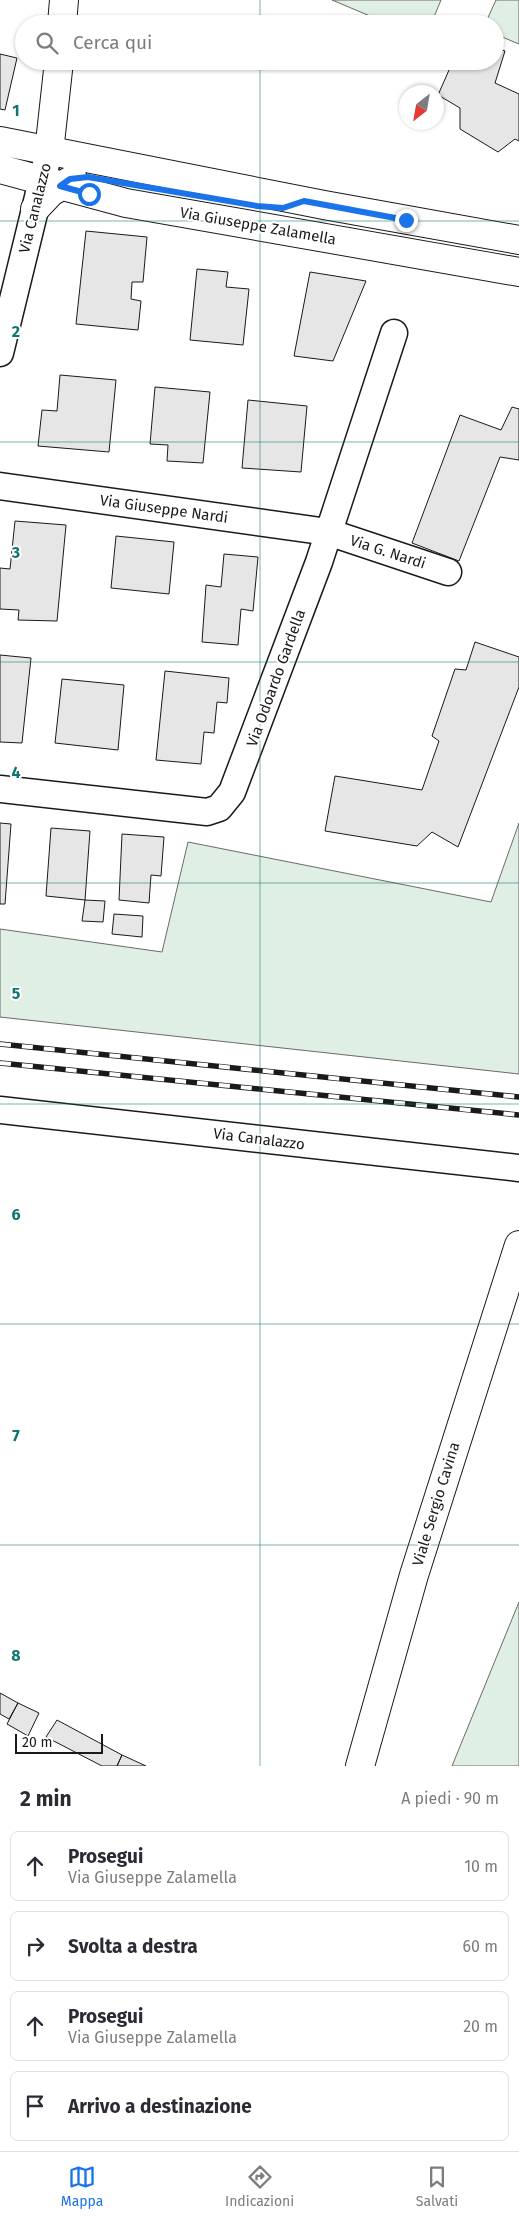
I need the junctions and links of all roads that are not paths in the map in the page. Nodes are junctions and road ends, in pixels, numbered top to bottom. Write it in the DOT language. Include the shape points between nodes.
graph roads {
  1 [pos="64,0"];
  2 [pos="63,15"];
  3 [pos="58,70"];
  4 [pos="0,141"];
  5 [pos="49,152"];
  6 [pos="0,169"];
  7 [pos="0,183"];
  8 [pos="52,183"];
  9 [pos="304,201"];
  10 [pos="35,208"];
  11 [pos="519,240"];
  12 [pos="519,272"];
  13 [pos="394,333"];
  14 [pos="0,353"];
  15 [pos="0,486"];
  16 [pos="328,532"];
  17 [pos="448,572"];
  18 [pos="0,789"];
  19 [pos="0,1110"];
  20 [pos="519,1168"];
  21 [pos="519,1245"];
  22 [pos="360,1766"];
  1 -- 2 [label="street"];
  3 -- 5 [label="street, Via Canalazzo"];
  4 -- 5 [label="street"];
  5 -- 8 [label="street, Via Canalazzo"];
  5 -- 9 [label="street"];
  6 -- 8 [label="street, Via Giuseppe Zalamella"];
  7 -- 10 [label="street" via="32,195"];
  8 -- 9 [label="street" via="88,177 257,206 283,208"];
  8 -- 10 [label="street"];
  8 -- 12 [label="street, Via Giuseppe Zalamella" via="126,202"];
  9 -- 11 [label="street"];
  10 -- 14 [label="street, Via Canalazzo"];
  13 -- 16 [label="street, Via Odoardo Gardella"];
  15 -- 16 [label="street, Via Giuseppe Nardi"];
  16 -- 17 [label="street, Via G. Nardi"];
  16 -- 18 [label="street, Via Odoardo Gardella" via="247,757 232,792 219,808 207,812"];
  19 -- 20 [label="street, Via Canalazzo"];
  21 -- 22 [label="street, Viale Sergio Cavina" via="414,1575"];
}
